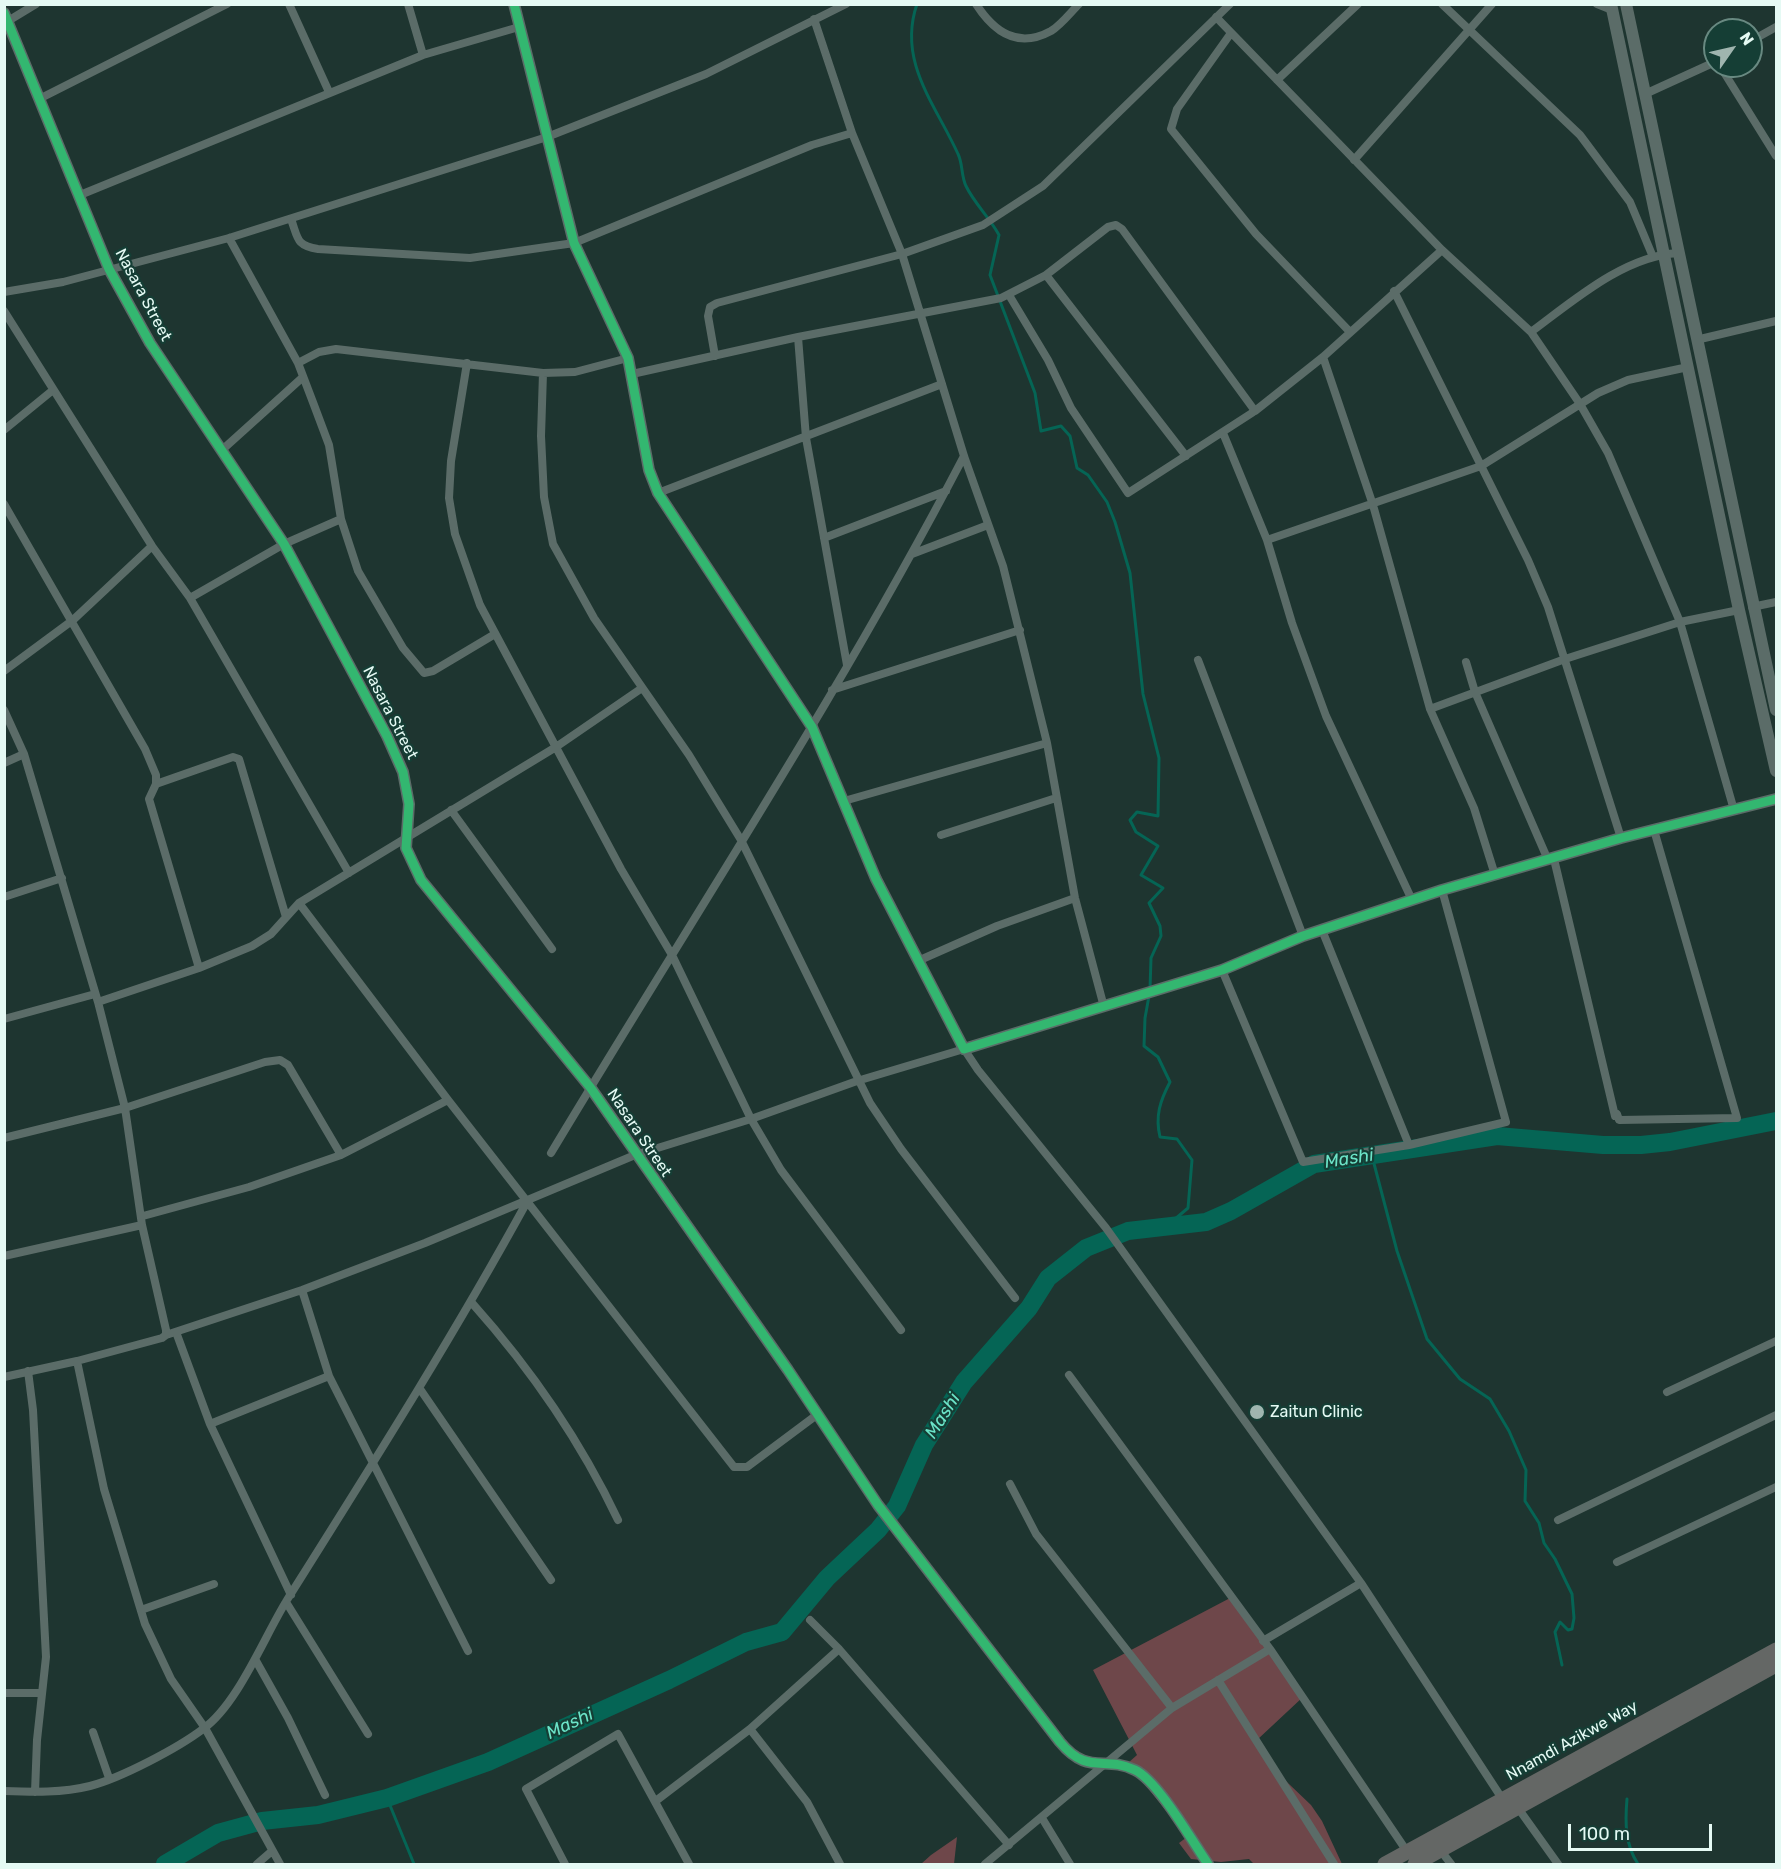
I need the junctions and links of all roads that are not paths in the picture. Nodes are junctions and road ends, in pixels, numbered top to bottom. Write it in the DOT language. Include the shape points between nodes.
graph roads {
  1 [pos="36,4"];
  2 [pos="227,4"];
  3 [pos="290,4"];
  4 [pos="408,4"];
  5 [pos="514,4"];
  6 [pos="846,4"];
  7 [pos="976,4"];
  8 [pos="1078,4"];
  9 [pos="1230,4"];
  10 [pos="1358,4"];
  11 [pos="1442,4"];
  12 [pos="1492,4"];
  13 [pos="1597,4"];
  14 [pos="1626,4"];
  15 [pos="1612,8"];
  16 [pos="6,17"];
  17 [pos="1216,18"];
  18 [pos="814,19"];
  19 [pos="519,27"];
  20 [pos="1467,30"];
  21 [pos="1231,33"];
  22 [pos="423,55"];
  23 [pos="1703,67"];
  24 [pos="1727,78"];
  25 [pos="1277,80"];
  26 [pos="329,92"];
  27 [pos="1645,94"];
  28 [pos="39,99"];
  29 [pos="852,133"];
  30 [pos="547,137"];
  31 [pos="1776,156"];
  32 [pos="1354,160"];
  33 [pos="80,195"];
  34 [pos="291,219"];
  35 [pos="229,238"];
  36 [pos="574,243"];
  37 [pos="1442,250"];
  38 [pos="1678,253"];
  39 [pos="902,254"];
  40 [pos="1659,256"];
  41 [pos="109,269"];
  42 [pos="1046,274"];
  43 [pos="1394,291"];
  44 [pos="4,292"];
  45 [pos="1009,295"];
  46 [pos="4,311"];
  47 [pos="921,313"];
  48 [pos="1776,321"];
  49 [pos="1350,332"];
  50 [pos="1532,332"];
  51 [pos="798,337"];
  52 [pos="1696,340"];
  53 [pos="715,356"];
  54 [pos="1323,357"];
  55 [pos="628,358"];
  56 [pos="298,363"];
  57 [pos="467,363"];
  58 [pos="1688,367"];
  59 [pos="543,373"];
  60 [pos="632,374"];
  61 [pos="303,377"];
  62 [pos="942,384"];
  63 [pos="53,390"];
  64 [pos="1581,404"];
  65 [pos="1255,411"];
  66 [pos="4,430"];
  67 [pos="1223,433"];
  68 [pos="806,438"];
  69 [pos="222,450"];
  70 [pos="964,456"];
  71 [pos="1186,456"];
  72 [pos="1481,466"];
  73 [pos="945,491"];
  74 [pos="658,493"];
  75 [pos="4,504"];
  76 [pos="1373,505"];
  77 [pos="341,519"];
  78 [pos="988,525"];
  79 [pos="824,538"];
  80 [pos="1267,540"];
  81 [pos="284,544"];
  82 [pos="152,546"];
  83 [pos="912,554"];
  84 [pos="190,598"];
  85 [pos="1776,602"];
  86 [pos="1752,607"];
  87 [pos="1739,610"];
  88 [pos="73,620"];
  89 [pos="1680,622"];
  90 [pos="1020,630"];
  91 [pos="495,634"];
  92 [pos="1565,659"];
  93 [pos="1198,660"];
  94 [pos="1466,662"];
  95 [pos="847,665"];
  96 [pos="4,671"];
  97 [pos="642,688"];
  98 [pos="832,690"];
  99 [pos="1475,692"];
  100 [pos="1430,709"];
  101 [pos="4,710"];
  102 [pos="1776,710"];
  103 [pos="812,727"];
  104 [pos="1047,743"];
  105 [pos="556,747"];
  106 [pos="24,754"];
  107 [pos="4,763"];
  108 [pos="1776,771"];
  109 [pos="156,784"];
  110 [pos="1056,798"];
  111 [pos="1776,799"];
  112 [pos="844,801"];
  113 [pos="451,810"];
  114 [pos="1734,810"];
  115 [pos="1654,830"];
  116 [pos="941,835"];
  117 [pos="406,838"];
  118 [pos="1621,838"];
  119 [pos="741,840"];
  120 [pos="1551,859"];
  121 [pos="349,873"];
  122 [pos="1495,875"];
  123 [pos="62,878"];
  124 [pos="1442,890"];
  125 [pos="4,897"];
  126 [pos="1075,898"];
  127 [pos="1412,900"];
  128 [pos="299,903"];
  129 [pos="286,917"];
  130 [pos="1322,930"];
  131 [pos="1303,936"];
  132 [pos="552,949"];
  133 [pos="672,955"];
  134 [pos="920,960"];
  135 [pos="198,968"];
  136 [pos="1222,970"];
  137 [pos="96,998"];
  138 [pos="1104,1007"];
  139 [pos="4,1019"];
  140 [pos="964,1049"];
  141 [pos="857,1081"];
  142 [pos="590,1087"];
  143 [pos="448,1100"];
  144 [pos="125,1108"];
  145 [pos="751,1119"];
  146 [pos="4,1138"];
  147 [pos="1409,1145"];
  148 [pos="551,1153"];
  149 [pos="340,1155"];
  150 [pos="635,1155"];
  151 [pos="528,1200"];
  152 [pos="142,1220"];
  153 [pos="4,1256"];
  154 [pos="302,1290"];
  155 [pos="1015,1298"];
  156 [pos="472,1303"];
  157 [pos="902,1330"];
  158 [pos="176,1332"];
  159 [pos="166,1335"];
  160 [pos="1776,1341"];
  161 [pos="77,1362"];
  162 [pos="28,1371"];
  163 [pos="1069,1375"];
  164 [pos="329,1376"];
  165 [pos="4,1377"];
  166 [pos="420,1389"];
  167 [pos="1667,1392"];
  168 [pos="818,1414"];
  169 [pos="1776,1415"];
  170 [pos="210,1424"];
  171 [pos="373,1465"];
  172 [pos="1010,1484"];
  173 [pos="1776,1487"];
  174 [pos="618,1520"];
  175 [pos="1558,1520"];
  176 [pos="1617,1562"];
  177 [pos="551,1580"];
  178 [pos="1361,1583"];
  179 [pos="214,1584"];
  180 [pos="288,1598"];
  181 [pos="141,1610"];
  182 [pos="810,1620"];
  183 [pos="1263,1641"];
  184 [pos="839,1649"];
  185 [pos="1270,1649"];
  186 [pos="1776,1650"];
  187 [pos="468,1651"];
  188 [pos="255,1659"];
  189 [pos="1776,1665"];
  190 [pos="1218,1680"];
  191 [pos="4,1693"];
  192 [pos="42,1693"];
  193 [pos="1172,1708"];
  194 [pos="204,1728"];
  195 [pos="750,1729"];
  196 [pos="93,1732"];
  197 [pos="368,1734"];
  198 [pos="1107,1765"];
  199 [pos="110,1778"];
  200 [pos="4,1791"];
  201 [pos="35,1792"];
  202 [pos="325,1796"];
  203 [pos="657,1800"];
  204 [pos="1503,1800"];
  205 [pos="1518,1808"];
  206 [pos="1042,1818"];
  207 [pos="1009,1845"];
  208 [pos="272,1851"];
  209 [pos="1441,1851"];
  210 [pos="1412,1859"];
  211 [pos="257,1864"];
  212 [pos="280,1864"];
  213 [pos="565,1864"];
  214 [pos="689,1864"];
  215 [pos="840,1864"];
  216 [pos="985,1864"];
  217 [pos="1070,1864"];
  218 [pos="1208,1864"];
  219 [pos="1334,1864"];
  220 [pos="1385,1864"];
  221 [pos="1451,1864"];
  222 [pos="1558,1864"];
  1 -- 16 [label="street"];
  2 -- 28 [label="street"];
  3 -- 26 [label="street"];
  4 -- 22 [label="street"];
  5 -- 19 [label="street"];
  6 -- 18 [label="street"];
  7 -- 8 [label="street" via="990,26 1010,36 1030,39 1053,30"];
  9 -- 17 [label="street"];
  10 -- 25 [label="street"];
  11 -- 20 [label="street"];
  12 -- 20 [label="street"];
  13 -- 15 [label="street"];
  14 -- 27 [label="street"];
  15 -- 40 [label="street"];
  16 -- 28 [label="street, Nasara Street"];
  17 -- 21 [label="street"];
  17 -- 39 [label="street" via="1043,186 982,225"];
  18 -- 29 [label="street"];
  18 -- 30 [label="street" via="706,74"];
  19 -- 22 [label="street"];
  19 -- 30 [label="street"];
  20 -- 32 [label="street"];
  20 -- 40 [label="street" via="1580,135 1630,202"];
  21 -- 25 [label="street"];
  21 -- 49 [label="street" via="1177,108 1172,129 1256,234"];
  22 -- 26 [label="street"];
  23 -- 27 [label="street"];
  24 -- 31 [label="street"];
  25 -- 32 [label="street"];
  26 -- 33 [label="street"];
  27 -- 38 [label="street"];
  28 -- 33 [label="street, Nasara Street"];
  29 -- 36 [label="street" via="812,145"];
  29 -- 39 [label="street"];
  30 -- 34 [label="street"];
  30 -- 36 [label="street"];
  32 -- 37 [label="street"];
  33 -- 41 [label="street, Nasara Street"];
  34 -- 35 [label="street"];
  34 -- 36 [label="street" via="304,247 318,249 470,258"];
  35 -- 41 [label="street"];
  35 -- 56 [label="street"];
  36 -- 55 [label="street"];
  37 -- 43 [label="street"];
  37 -- 50 [label="street"];
  38 -- 40 [label="street"];
  38 -- 52 [label="street"];
  39 -- 47 [label="street"];
  39 -- 53 [label="street" via="710,307"];
  40 -- 50 [label="street" via="1595,284"];
  40 -- 58 [label="street"];
  41 -- 44 [label="street"];
  41 -- 69 [label="street, Nasara Street" via="150,343"];
  42 -- 45 [label="street"];
  42 -- 65 [label="street" via="1116,225"];
  42 -- 71 [label="street"];
  43 -- 49 [label="street"];
  43 -- 72 [label="street"];
  45 -- 47 [label="street"];
  45 -- 71 [label="street" via="1071,408 1126,492"];
  46 -- 63 [label="street"];
  47 -- 51 [label="street"];
  47 -- 62 [label="street"];
  48 -- 52 [label="street"];
  49 -- 54 [label="street"];
  50 -- 64 [label="street"];
  51 -- 53 [label="street"];
  51 -- 68 [label="street"];
  52 -- 86 [label="street"];
  53 -- 60 [label="street"];
  54 -- 65 [label="street"];
  54 -- 76 [label="street"];
  55 -- 59 [label="street" via="575,372"];
  55 -- 60 [label="street"];
  56 -- 57 [label="street" via="319,352 336,349"];
  56 -- 61 [label="street"];
  57 -- 59 [label="street"];
  57 -- 91 [label="street" via="449,498 455,534 480,605"];
  58 -- 64 [label="street" via="1628,380"];
  58 -- 87 [label="street"];
  59 -- 97 [label="street" via="544,497 553,544 594,618"];
  60 -- 74 [label="street" via="649,470"];
  61 -- 69 [label="street"];
  61 -- 77 [label="street" via="329,445"];
  62 -- 68 [label="street"];
  62 -- 70 [label="street"];
  63 -- 66 [label="street"];
  63 -- 82 [label="street"];
  64 -- 72 [label="street"];
  64 -- 89 [label="street" via="1628,496"];
  65 -- 67 [label="street"];
  67 -- 71 [label="street"];
  67 -- 80 [label="street"];
  68 -- 74 [label="street"];
  68 -- 79 [label="street"];
  69 -- 81 [label="street, Nasara Street"];
  70 -- 73 [label="street"];
  70 -- 78 [label="street"];
  72 -- 76 [label="street"];
  72 -- 92 [label="street" via="1528,560"];
  73 -- 79 [label="street"];
  73 -- 83 [label="street"];
  74 -- 103 [label="street"];
  75 -- 88 [label="street"];
  76 -- 80 [label="street"];
  76 -- 100 [label="street"];
  77 -- 81 [label="street"];
  77 -- 91 [label="street" via="358,571 418,670 424,674 433,671"];
  78 -- 83 [label="street"];
  78 -- 90 [label="street"];
  79 -- 95 [label="street"];
  80 -- 127 [label="street" via="1326,716"];
  81 -- 84 [label="street"];
  81 -- 117 [label="street, Nasara Street" via="403,772 409,804"];
  82 -- 84 [label="street"];
  82 -- 88 [label="street"];
  83 -- 95 [label="street"];
  84 -- 121 [label="street"];
  85 -- 86 [label="street"];
  86 -- 102 [label="street"];
  87 -- 89 [label="street"];
  87 -- 108 [label="street"];
  88 -- 96 [label="street"];
  88 -- 109 [label="street" via="145,749"];
  89 -- 92 [label="street"];
  89 -- 114 [label="street"];
  90 -- 98 [label="street"];
  90 -- 104 [label="street"];
  91 -- 105 [label="street"];
  92 -- 99 [label="street"];
  92 -- 118 [label="street"];
  93 -- 131 [label="street"];
  94 -- 99 [label="street"];
  95 -- 98 [label="street"];
  97 -- 105 [label="street"];
  97 -- 119 [label="street"];
  98 -- 103 [label="street"];
  99 -- 100 [label="street"];
  99 -- 120 [label="street"];
  100 -- 122 [label="street" via="1474,808"];
  101 -- 106 [label="street"];
  103 -- 112 [label="street"];
  103 -- 119 [label="street"];
  104 -- 110 [label="street"];
  104 -- 112 [label="street"];
  105 -- 113 [label="street"];
  105 -- 133 [label="street"];
  106 -- 107 [label="street"];
  106 -- 123 [label="street"];
  109 -- 129 [label="street" via="233,757 239,759"];
  109 -- 135 [label="street" via="149,799"];
  110 -- 116 [label="street"];
  110 -- 126 [label="street"];
  111 -- 114 [label="street"];
  112 -- 134 [label="street" via="876,879"];
  113 -- 117 [label="street"];
  113 -- 132 [label="street"];
  114 -- 115 [label="street"];
  115 -- 118 [label="street"];
  115 -- 120 [label="street" via="1737,1118 1619,1120 1615,1116"];
  117 -- 121 [label="street"];
  117 -- 142 [label="street, Nasara Street" via="411,864 421,880"];
  118 -- 120 [label="street"];
  119 -- 133 [label="street"];
  119 -- 141 [label="street"];
  120 -- 122 [label="street"];
  121 -- 128 [label="street"];
  122 -- 124 [label="street"];
  123 -- 125 [label="street"];
  123 -- 137 [label="street"];
  124 -- 127 [label="street"];
  124 -- 147 [label="street" via="1506,1122"];
  126 -- 134 [label="street"];
  126 -- 138 [label="street"];
  127 -- 130 [label="street"];
  128 -- 129 [label="street"];
  128 -- 143 [label="street"];
  129 -- 135 [label="street" via="272,934 252,946"];
  130 -- 131 [label="street"];
  130 -- 147 [label="street"];
  131 -- 136 [label="street"];
  133 -- 142 [label="street"];
  133 -- 145 [label="street"];
  134 -- 140 [label="street"];
  135 -- 137 [label="street"];
  136 -- 138 [label="street"];
  136 -- 147 [label="street" via="1303,1162"];
  137 -- 139 [label="street"];
  137 -- 144 [label="street"];
  138 -- 140 [label="street"];
  140 -- 141 [label="street"];
  140 -- 178 [label="street" via="1106,1228"];
  141 -- 145 [label="street"];
  141 -- 155 [label="street" via="901,1149"];
  142 -- 148 [label="street"];
  142 -- 150 [label="street, Nasara Street"];
  143 -- 149 [label="street"];
  143 -- 151 [label="street"];
  144 -- 146 [label="street"];
  144 -- 149 [label="street" via="280,1060 288,1065"];
  144 -- 152 [label="street"];
  145 -- 150 [label="street"];
  145 -- 157 [label="street" via="781,1170"];
  149 -- 152 [label="street"];
  150 -- 151 [label="street"];
  150 -- 168 [label="street, Nasara Street"];
  151 -- 154 [label="street"];
  151 -- 156 [label="street"];
  151 -- 168 [label="street" via="734,1467 747,1467"];
  152 -- 153 [label="street"];
  152 -- 159 [label="street"];
  154 -- 158 [label="street"];
  154 -- 164 [label="street"];
  156 -- 166 [label="street"];
  156 -- 174 [label="street" via="541,1389 593,1467"];
  158 -- 159 [label="street"];
  158 -- 170 [label="street"];
  159 -- 161 [label="street"];
  160 -- 167 [label="street"];
  161 -- 162 [label="street"];
  161 -- 181 [label="street" via="104,1489"];
  162 -- 165 [label="street"];
  162 -- 192 [label="street" via="46,1646"];
  163 -- 183 [label="street"];
  164 -- 170 [label="street"];
  164 -- 171 [label="street"];
  166 -- 171 [label="street"];
  166 -- 177 [label="street"];
  168 -- 198 [label="street, Nasara Street" via="878,1505 1071,1755 1083,1762"];
  169 -- 175 [label="street"];
  170 -- 180 [label="street"];
  171 -- 180 [label="street"];
  171 -- 187 [label="street"];
  172 -- 193 [label="street" via="1036,1534"];
  173 -- 176 [label="street"];
  178 -- 183 [label="street"];
  178 -- 204 [label="street"];
  179 -- 181 [label="street"];
  180 -- 188 [label="street"];
  180 -- 197 [label="street"];
  181 -- 194 [label="street" via="171,1679"];
  182 -- 184 [label="street"];
  183 -- 185 [label="street"];
  184 -- 195 [label="street"];
  184 -- 207 [label="street"];
  185 -- 190 [label="street"];
  185 -- 210 [label="street"];
  186 -- 204 [label="highway, Nnamdi Azikwe Way"];
  188 -- 194 [label="street" via="223,1708"];
  188 -- 202 [label="street"];
  189 -- 205 [label="highway, Nnamdi Azikwe Way"];
  190 -- 193 [label="street"];
  190 -- 219 [label="street"];
  191 -- 192 [label="street"];
  192 -- 201 [label="street"];
  193 -- 198 [label="street"];
  194 -- 199 [label="street"];
  194 -- 208 [label="street"];
  195 -- 203 [label="street"];
  195 -- 215 [label="street" via="807,1802"];
  196 -- 199 [label="street"];
  198 -- 206 [label="street"];
  198 -- 218 [label="street, Nasara Street" via="1132,1769 1148,1778"];
  199 -- 201 [label="street" via="92,1786"];
  200 -- 201 [label="street"];
  203 -- 213 [label="street" via="618,1734 526,1788"];
  203 -- 214 [label="street"];
  204 -- 210 [label="highway, Nnamdi Azikwe Way"];
  205 -- 209 [label="highway, Nnamdi Azikwe Way"];
  205 -- 222 [label="street"];
  206 -- 207 [label="street"];
  206 -- 217 [label="street"];
  207 -- 216 [label="street"];
  208 -- 211 [label="street"];
  208 -- 212 [label="street"];
  209 -- 210 [label="highway, Nnamdi Azikwe Way"];
  209 -- 221 [label="street"];
  210 -- 220 [label="highway, Nnamdi Azikwe Way"];
}
